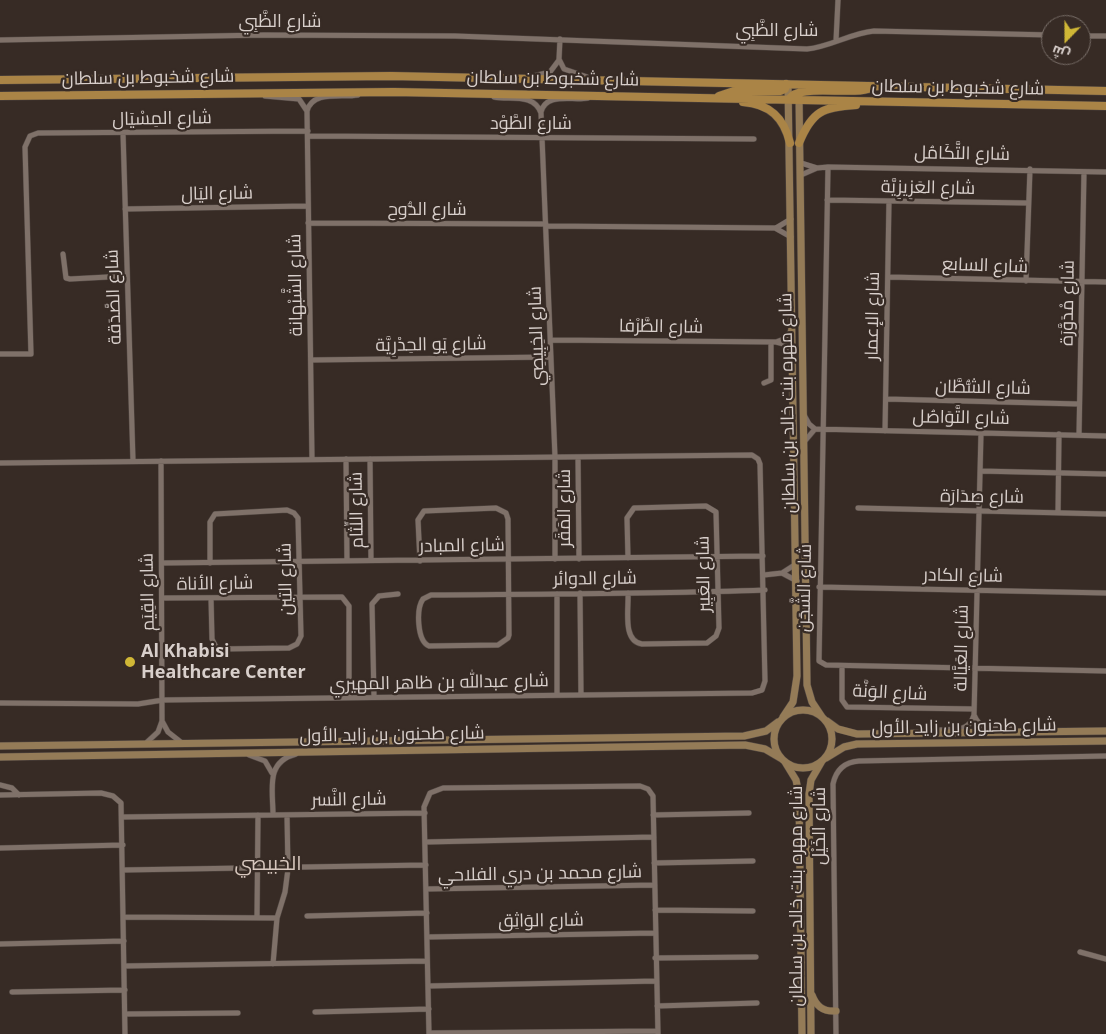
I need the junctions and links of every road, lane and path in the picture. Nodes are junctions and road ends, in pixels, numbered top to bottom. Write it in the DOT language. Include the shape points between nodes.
graph roads {
  1 [pos="838,0"];
  2 [pos="1041,35"];
  3 [pos="1091,36"];
  4 [pos="1106,36"];
  5 [pos="560,39"];
  6 [pos="0,40"];
  7 [pos="836,41"];
  8 [pos="559,59"];
  9 [pos="0,75"];
  10 [pos="528,78"];
  11 [pos="593,79"];
  12 [pos="0,80"];
  13 [pos="10,80"];
  14 [pos="787,84"];
  15 [pos="799,91"];
  16 [pos="1106,91"];
  17 [pos="246,92"];
  18 [pos="370,92"];
  19 [pos="479,92"];
  20 [pos="600,94"];
  21 [pos="0,96"];
  22 [pos="666,96"];
  23 [pos="717,98"];
  24 [pos="789,99"];
  25 [pos="917,102"];
  26 [pos="1106,106"];
  27 [pos="307,111"];
  28 [pos="541,112"];
  29 [pos="123,133"];
  30 [pos="308,133"];
  31 [pos="541,137"];
  32 [pos="754,139"];
  33 [pos="790,143"];
  34 [pos="799,143"];
  35 [pos="801,163"];
  36 [pos="828,167"];
  37 [pos="817,168"];
  38 [pos="1030,169"];
  39 [pos="1084,172"];
  40 [pos="1106,172"];
  41 [pos="801,176"];
  42 [pos="827,200"];
  43 [pos="889,201"];
  44 [pos="1028,203"];
  45 [pos="308,206"];
  46 [pos="125,209"];
  47 [pos="791,218"];
  48 [pos="308,223"];
  49 [pos="546,225"];
  50 [pos="775,228"];
  51 [pos="791,237"];
  52 [pos="62,254"];
  53 [pos="127,276"];
  54 [pos="888,277"];
  55 [pos="1026,281"];
  56 [pos="1082,282"];
  57 [pos="1106,282"];
  58 [pos="792,330"];
  59 [pos="551,340"];
  60 [pos="774,342"];
  61 [pos="793,353"];
  62 [pos="0,354"];
  63 [pos="551,357"];
  64 [pos="311,360"];
  65 [pos="764,383"];
  66 [pos="886,399"];
  67 [pos="1080,404"];
  68 [pos="803,412"];
  69 [pos="815,429"];
  70 [pos="822,429"];
  71 [pos="885,431"];
  72 [pos="980,433"];
  73 [pos="1059,434"];
  74 [pos="1079,435"];
  75 [pos="1106,436"];
  76 [pos="804,442"];
  77 [pos="578,456"];
  78 [pos="555,457"];
  79 [pos="312,459"];
  80 [pos="346,459"];
  81 [pos="370,459"];
  82 [pos="133,461"];
  83 [pos="161,462"];
  84 [pos="0,463"];
  85 [pos="980,471"];
  86 [pos="1059,473"];
  87 [pos="1106,474"];
  88 [pos="858,508"];
  89 [pos="979,511"];
  90 [pos="1058,513"];
  91 [pos="1106,514"];
  92 [pos="763,556"];
  93 [pos="718,557"];
  94 [pos="628,558"];
  95 [pos="556,559"];
  96 [pos="579,559"];
  97 [pos="371,560"];
  98 [pos="508,560"];
  99 [pos="347,561"];
  100 [pos="420,561"];
  101 [pos="300,562"];
  102 [pos="162,563"];
  103 [pos="210,563"];
  104 [pos="796,564"];
  105 [pos="782,573"];
  106 [pos="764,575"];
  107 [pos="796,581"];
  108 [pos="819,587"];
  109 [pos="764,590"];
  110 [pos="977,591"];
  111 [pos="719,592"];
  112 [pos="580,593"];
  113 [pos="628,593"];
  114 [pos="1106,593"];
  115 [pos="398,594"];
  116 [pos="509,594"];
  117 [pos="557,594"];
  118 [pos="300,597"];
  119 [pos="163,598"];
  120 [pos="211,598"];
  121 [pos="842,666"];
  122 [pos="975,669"];
  123 [pos="1106,672"];
  124 [pos="581,695"];
  125 [pos="557,696"];
  126 [pos="374,697"];
  127 [pos="349,698"];
  128 [pos="163,700"];
  129 [pos="0,703"];
  130 [pos="974,712"];
  131 [pos="824,719"];
  132 [pos="781,720"];
  133 [pos="162,721"];
  134 [pos="1106,731"];
  135 [pos="1031,732"];
  136 [pos="925,733"];
  137 [pos="1106,741"];
  138 [pos="183,743"];
  139 [pos="145,744"];
  140 [pos="0,746"];
  141 [pos="309,751"];
  142 [pos="237,753"];
  143 [pos="1106,756"];
  144 [pos="0,757"];
  145 [pos="824,759"];
  146 [pos="784,760"];
  147 [pos="273,775"];
  148 [pos="0,785"];
  149 [pos="19,794"];
  150 [pos="0,795"];
  151 [pos="424,813"];
  152 [pos="287,814"];
  153 [pos="749,814"];
  154 [pos="258,815"];
  155 [pos="273,815"];
  156 [pos="653,815"];
  157 [pos="122,817"];
  158 [pos="654,837"];
  159 [pos="426,842"];
  160 [pos="122,845"];
  161 [pos="0,848"];
  162 [pos="753,861"];
  163 [pos="654,863"];
  164 [pos="426,865"];
  165 [pos="257,869"];
  166 [pos="288,869"];
  167 [pos="123,870"];
  168 [pos="655,885"];
  169 [pos="426,890"];
  170 [pos="655,910"];
  171 [pos="753,911"];
  172 [pos="427,914"];
  173 [pos="307,916"];
  174 [pos="124,917"];
  175 [pos="257,917"];
  176 [pos="277,918"];
  177 [pos="655,933"];
  178 [pos="427,937"];
  179 [pos="124,941"];
  180 [pos="0,944"];
  181 [pos="1080,952"];
  182 [pos="756,957"];
  183 [pos="655,958"];
  184 [pos="1106,960"];
  185 [pos="427,961"];
  186 [pos="273,964"];
  187 [pos="125,966"];
  188 [pos="656,981"];
  189 [pos="428,986"];
  190 [pos="810,987"];
  191 [pos="125,990"];
  192 [pos="12,992"];
  193 [pos="757,1003"];
  194 [pos="657,1006"];
  195 [pos="428,1009"];
  196 [pos="836,1011"];
  197 [pos="315,1012"];
  198 [pos="238,1013"];
  199 [pos="126,1014"];
  200 [pos="658,1032"];
  201 [pos="125,1034"];
  202 [pos="429,1034"];
  203 [pos="802,1034"];
  204 [pos="811,1034"];
  205 [pos="836,1034"];
  1 -- 7 [label="street"];
  2 -- 7 [label="street, شارع الظَّبِي" via="874,31"];
  3 -- 4 [label="street"];
  5 -- 6 [label="street, شارع الظَّبِي" via="258,35"];
  5 -- 7 [label="street, شارع الظَّبِي" via="807,48"];
  5 -- 8 [label="street"];
  8 -- 10 [label="street" via="550,72"];
  8 -- 11 [label="street" via="567,72"];
  9 -- 13 [label="street"];
  10 -- 11 [label="main road, شارع شخبوط بن سلطان"];
  10 -- 13 [label="main road, شارع شخبوط بن سلطان" via="258,76"];
  11 -- 14 [label="main road, شارع شخبوط بن سلطان"];
  12 -- 13 [label="main road, شارع شخبوط بن سلطان"];
  14 -- 15 [label="main road, شارع شخبوط بن سلطان"];
  14 -- 23 [label="main road" via="780,91 734,91"];
  14 -- 24 [label="street, شارع مهره بنت خالد بن سلطان"];
  15 -- 16 [label="main road, شارع شخبوط بن سلطان" via="875,86"];
  15 -- 24 [label="main road, شارع شخبوط بن سلطان"];
  15 -- 25 [label="main road, شارع شخبوط بن سلطان"];
  15 -- 34 [label="street, شارع مهره بنت خالد بن سلطان"];
  17 -- 18 [label="main road, شارع شخبوط بن سلطان"];
  17 -- 21 [label="main road, شارع شخبوط بن سلطان"];
  17 -- 27 [label="street" via="296,98 302,101"];
  18 -- 19 [label="main road, شارع شخبوط بن سلطان"];
  18 -- 27 [label="street" via="349,97 319,97 312,101"];
  19 -- 20 [label="main road, شارع شخبوط بن سلطان"];
  19 -- 28 [label="street" via="499,98 529,99 536,102"];
  20 -- 22 [label="main road, شارع شخبوط بن سلطان"];
  20 -- 28 [label="street" via="576,100 551,99"];
  22 -- 23 [label="main road, شارع شخبوط بن سلطان"];
  22 -- 33 [label="main road" via="764,106 784,124"];
  23 -- 24 [label="main road, شارع شخبوط بن سلطان"];
  24 -- 33 [label="street, شارع مهره بنت خالد بن سلطان"];
  25 -- 26 [label="main road, شارع شخبوط بن سلطان"];
  25 -- 34 [label="main road" via="829,108 810,121"];
  27 -- 30 [label="street, شارع الشَّبْهانة"];
  28 -- 31 [label="street, شارع الخِبِيصِي"];
  29 -- 30 [label="street, شارع المِسْيَال"];
  29 -- 46 [label="street, شارع الصَّدَقة"];
  29 -- 62 [label="street, شارع المِسْيَال" via="34,134 27,139 31,354"];
  30 -- 31 [label="street, شارع الطَّوْد"];
  30 -- 45 [label="street, شارع الشَّبْهانة"];
  31 -- 32 [label="street, شارع الطَّوْد"];
  31 -- 49 [label="street, شارع الخِبِيصِي"];
  33 -- 47 [label="street, شارع مهره بنت خالد بن سلطان"];
  34 -- 35 [label="street, شارع مهره بنت خالد بن سلطان"];
  35 -- 37 [label="street, شارع التَّكَامُل"];
  35 -- 41 [label="street, شارع مهره بنت خالد بن سلطان"];
  36 -- 37 [label="street, شارع التَّكَامُل"];
  36 -- 38 [label="street, شارع التَّكَامُل"];
  36 -- 42 [label="street, شارع الشَّجَن"];
  37 -- 41 [label="street, شارع التَّكَامُل"];
  38 -- 39 [label="street, شارع التَّكَامُل"];
  38 -- 44 [label="street"];
  39 -- 40 [label="street, شارع التَّكَامُل"];
  39 -- 56 [label="street, شارع مْدَوَّرَة"];
  41 -- 68 [label="street, شارع مهره بنت خالد بن سلطان"];
  42 -- 43 [label="street, شارع العَزِيزِيَّة"];
  42 -- 70 [label="street, شارع الشَّجَن"];
  43 -- 44 [label="street, شارع العَزِيزِيَّة"];
  43 -- 54 [label="street, شارع الإعمار"];
  44 -- 55 [label="street"];
  45 -- 46 [label="street, شارع اليَال"];
  45 -- 48 [label="street, شارع الشَّبْهانة"];
  46 -- 53 [label="street, شارع الصَّدَقة"];
  47 -- 50 [label="street"];
  47 -- 51 [label="street, شارع مهره بنت خالد بن سلطان"];
  48 -- 49 [label="street, شارع الدُّوح"];
  48 -- 64 [label="street, شارع الشَّبْهانة"];
  49 -- 50 [label="street, شارع الدُّوح"];
  49 -- 59 [label="street, شارع الخِبِيصِي"];
  50 -- 51 [label="street, شارع الدُّوح"];
  51 -- 58 [label="street, شارع مهره بنت خالد بن سلطان"];
  52 -- 53 [label="street" via="66,278"];
  53 -- 82 [label="street, شارع الصَّدَقة"];
  54 -- 55 [label="street, شارع السابع"];
  54 -- 66 [label="street, شارع الإعمار"];
  55 -- 56 [label="street, شارع السابع"];
  56 -- 57 [label="street, شارع السابع"];
  56 -- 67 [label="street, شارع مْدَوَّرَة"];
  58 -- 60 [label="street" via="784,339"];
  58 -- 61 [label="street, شارع مهره بنت خالد بن سلطان"];
  59 -- 60 [label="street, شارع الطَّرْفا"];
  59 -- 63 [label="street, شارع الخِبِيصِي"];
  60 -- 61 [label="street"];
  60 -- 65 [label="street" via="771,380"];
  61 -- 104 [label="street, شارع مهره بنت خالد بن سلطان"];
  63 -- 64 [label="street, شارع يَو الحِدْرِيَّة"];
  63 -- 78 [label="street, شارع الخِبِيصِي"];
  64 -- 79 [label="street, شارع الشَّبْهانة"];
  66 -- 67 [label="street, شارع الشُّطَّان"];
  66 -- 71 [label="street, شارع الإعمار"];
  67 -- 74 [label="street, شارع مْدَوَّرَة"];
  68 -- 69 [label="street"];
  68 -- 76 [label="street, شارع مهره بنت خالد بن سلطان"];
  69 -- 70 [label="street, شارع التَّوَاصُل"];
  69 -- 76 [label="street"];
  70 -- 71 [label="street, شارع التَّوَاصُل"];
  70 -- 108 [label="street, شارع الشَّجَن"];
  71 -- 72 [label="street, شارع التَّوَاصُل"];
  72 -- 73 [label="street, شارع التَّوَاصُل"];
  72 -- 85 [label="street, شارع العَيَّالة"];
  73 -- 74 [label="street, شارع التَّوَاصُل"];
  73 -- 86 [label="street"];
  74 -- 75 [label="street, شارع التَّوَاصُل"];
  76 -- 131 [label="street, شارع مهره بنت خالد بن سلطان" via="807,685 812,702"];
  77 -- 78 [label="street, شارع عبدالله بن ظاهر المهيري"];
  77 -- 92 [label="street, شارع عبدالله بن ظاهر المهيري" via="755,456 760,464"];
  77 -- 96 [label="street, شارع المَقَر"];
  78 -- 81 [label="street, شارع عبدالله بن ظاهر المهيري"];
  78 -- 95 [label="street, شارع الخِبِيصِي"];
  79 -- 80 [label="street, شارع عبدالله بن ظاهر المهيري"];
  79 -- 83 [label="street, شارع عبدالله بن ظاهر المهيري"];
  80 -- 81 [label="street, شارع عبدالله بن ظاهر المهيري"];
  80 -- 99 [label="street"];
  81 -- 97 [label="street, شارع اللِّثام"];
  82 -- 83 [label="street, شارع عبدالله بن ظاهر المهيري"];
  82 -- 84 [label="street, شارع عبدالله بن ظاهر المهيري"];
  83 -- 102 [label="street, شارع القِيَم"];
  85 -- 86 [label="street"];
  85 -- 89 [label="street, شارع العَيَّالة"];
  86 -- 87 [label="street"];
  86 -- 90 [label="street"];
  88 -- 89 [label="street, شارع صِدَارَة"];
  89 -- 90 [label="street, شارع صِدَارَة"];
  89 -- 110 [label="street, شارع العَيَّالة"];
  90 -- 91 [label="street, شارع صِدَارَة"];
  92 -- 93 [label="street, شارع المبادر"];
  92 -- 106 [label="street, شارع عبدالله بن ظاهر المهيري"];
  93 -- 94 [label="street, شارع المبادر"];
  93 -- 94 [label="street, شارع العَبِير" via="717,515 706,506 634,508 628,518"];
  93 -- 111 [label="street, شارع العَبِير"];
  94 -- 96 [label="street, شارع المبادر"];
  95 -- 96 [label="street, شارع المبادر"];
  95 -- 98 [label="street, شارع المبادر"];
  97 -- 99 [label="street, شارع المبادر"];
  97 -- 100 [label="street, شارع المبادر"];
  98 -- 100 [label="street, شارع المبادر"];
  98 -- 100 [label="street" via="508,516 496,508 424,511 418,520"];
  98 -- 116 [label="street"];
  99 -- 101 [label="street, شارع المبادر"];
  101 -- 103 [label="street, شارع المبادر"];
  101 -- 103 [label="street, شارع التين" via="298,518 294,512 284,510 215,514 210,522"];
  101 -- 118 [label="street, شارع التين"];
  102 -- 103 [label="street, شارع المبادر"];
  102 -- 119 [label="street, شارع القِيَم"];
  104 -- 105 [label="street"];
  104 -- 107 [label="street, شارع مهره بنت خالد بن سلطان"];
  105 -- 106 [label="street"];
  105 -- 107 [label="street"];
  106 -- 109 [label="street, شارع عبدالله بن ظاهر المهيري"];
  107 -- 132 [label="street, شارع مهره بنت خالد بن سلطان" via="797,684 793,702"];
  108 -- 110 [label="street, شارع الكادر"];
  108 -- 121 [label="street, شارع الشَّجَن" via="817,659 823,665"];
  109 -- 111 [label="street, شارع الدوائر"];
  109 -- 124 [label="street, شارع عبدالله بن ظاهر المهيري" via="765,681 759,691"];
  110 -- 114 [label="street, شارع الكادر"];
  110 -- 122 [label="street, شارع العَيَّالة"];
  111 -- 113 [label="street, شارع الدوائر"];
  111 -- 113 [label="street, شارع العَبِير" via="719,631 712,640 707,643 642,644 632,640 629,634"];
  112 -- 113 [label="street, شارع الدوائر"];
  112 -- 117 [label="street, شارع الدوائر"];
  112 -- 124 [label="street"];
  115 -- 126 [label="street" via="379,596 372,604"];
  116 -- 116 [label="street, شارع الدوائر" via="509,635 506,642 498,645 426,645 421,638 420,607 425,596"];
  116 -- 117 [label="street, شارع الدوائر"];
  117 -- 125 [label="street"];
  118 -- 120 [label="street, شارع الأناة"];
  118 -- 120 [label="street, شارع التين" via="300,636 294,646 222,649 212,643"];
  118 -- 127 [label="street, شارع الأناة" via="340,596 348,603"];
  119 -- 120 [label="street, شارع الأناة"];
  119 -- 128 [label="street, شارع القِيَم"];
  121 -- 122 [label="street, شارع الشَّجَن"];
  121 -- 130 [label="street, شارع الوَنَّة" via="842,700 848,707"];
  122 -- 123 [label="street, شارع الشَّجَن"];
  122 -- 130 [label="street, شارع العَيَّالة"];
  124 -- 125 [label="street, شارع عبدالله بن ظاهر المهيري"];
  125 -- 126 [label="street, شارع عبدالله بن ظاهر المهيري"];
  126 -- 127 [label="street, شارع عبدالله بن ظاهر المهيري"];
  127 -- 128 [label="street, شارع عبدالله بن ظاهر المهيري"];
  128 -- 129 [label="street, شارع عبدالله بن ظاهر المهيري" via="138,704"];
  128 -- 133 [label="street, شارع القِيَم"];
  130 -- 135 [label="street, شارع العَيَّالة" via="979,725 986,729"];
  130 -- 136 [label="street, شارع العَيَّالة" via="971,724 966,728"];
  131 -- 132 [label="street" via="803,709"];
  131 -- 136 [label="street, شارع طحنون بن زايد الأول" via="844,732 858,734"];
  131 -- 145 [label="street" via="832,738"];
  132 -- 138 [label="street, شارع طحنون بن زايد الأول" via="766,731 744,736"];
  132 -- 146 [label="street" via="774,741"];
  133 -- 138 [label="street" via="172,737"];
  133 -- 139 [label="street" via="158,732"];
  134 -- 135 [label="street, شارع طحنون بن زايد الأول"];
  135 -- 136 [label="street, شارع طحنون بن زايد الأول"];
  137 -- 145 [label="street, شارع طحنون بن زايد الأول" via="858,744 844,747"];
  138 -- 139 [label="street, شارع طحنون بن زايد الأول"];
  139 -- 140 [label="street, شارع طحنون بن زايد الأول"];
  141 -- 142 [label="street, شارع طحنون بن زايد الأول"];
  141 -- 146 [label="street, شارع طحنون بن زايد الأول" via="745,745 764,749"];
  141 -- 147 [label="street" via="284,758 276,765"];
  142 -- 144 [label="street, شارع طحنون بن زايد الأول"];
  142 -- 147 [label="street" via="261,758"];
  143 -- 196 [label="street, شارع الخَيْل" via="859,761 841,768 833,784"];
  145 -- 146 [label="street" via="804,768"];
  145 -- 190 [label="street, شارع مهره بنت خالد بن سلطان" via="811,780 809,794"];
  146 -- 203 [label="street, شارع مهره بنت خالد بن سلطان" via="796,780 799,794"];
  147 -- 155 [label="street"];
  148 -- 149 [label="street"];
  149 -- 150 [label="street"];
  149 -- 157 [label="street" via="108,794 121,803"];
  151 -- 152 [label="street, شارع النَّسر"];
  151 -- 156 [label="street, شارع محمد بن دري الفلاحي" via="427,797 438,788 640,786 651,793"];
  151 -- 159 [label="street, شارع محمد بن دري الفلاحي"];
  152 -- 155 [label="street, شارع النَّسر"];
  152 -- 166 [label="street"];
  153 -- 156 [label="street"];
  154 -- 155 [label="street, شارع النَّسر"];
  154 -- 157 [label="street, شارع النَّسر"];
  154 -- 165 [label="street"];
  156 -- 158 [label="street, شارع محمد بن دري الفلاحي"];
  157 -- 160 [label="street"];
  158 -- 159 [label="street, شارع محمد بن دري الفلاحي"];
  158 -- 163 [label="street, شارع محمد بن دري الفلاحي"];
  159 -- 164 [label="street, شارع محمد بن دري الفلاحي"];
  160 -- 161 [label="street"];
  160 -- 167 [label="street"];
  162 -- 163 [label="street, شارع محمد بن دري الفلاحي"];
  163 -- 168 [label="street, شارع محمد بن دري الفلاحي"];
  164 -- 166 [label="street, شارع محمد بن دري الفلاحي"];
  164 -- 169 [label="street, شارع محمد بن دري الفلاحي"];
  165 -- 166 [label="street, شارع محمد بن دري الفلاحي"];
  165 -- 167 [label="street, شارع محمد بن دري الفلاحي"];
  165 -- 175 [label="street"];
  166 -- 176 [label="street"];
  167 -- 174 [label="street"];
  168 -- 169 [label="street, شارع محمد بن دري الفلاحي"];
  168 -- 170 [label="street, شارع محمد بن دري الفلاحي"];
  169 -- 172 [label="street, شارع محمد بن دري الفلاحي"];
  170 -- 171 [label="street"];
  170 -- 177 [label="street, شارع محمد بن دري الفلاحي"];
  172 -- 173 [label="street"];
  172 -- 178 [label="street, شارع محمد بن دري الفلاحي"];
  174 -- 175 [label="street"];
  174 -- 179 [label="street"];
  175 -- 176 [label="street"];
  176 -- 186 [label="street"];
  177 -- 178 [label="street, شارع الوَاثِق"];
  177 -- 183 [label="street, شارع محمد بن دري الفلاحي"];
  178 -- 185 [label="street, شارع محمد بن دري الفلاحي"];
  179 -- 180 [label="street"];
  179 -- 187 [label="street"];
  181 -- 184 [label="street"];
  182 -- 183 [label="street"];
  183 -- 188 [label="street, شارع محمد بن دري الفلاحي"];
  185 -- 186 [label="street"];
  185 -- 189 [label="street, شارع محمد بن دري الفلاحي"];
  186 -- 187 [label="street"];
  187 -- 191 [label="street"];
  188 -- 189 [label="street"];
  188 -- 194 [label="street, شارع محمد بن دري الفلاحي"];
  189 -- 195 [label="street, شارع محمد بن دري الفلاحي"];
  190 -- 196 [label="street" via="818,1006 826,1011"];
  190 -- 204 [label="street, شارع مهره بنت خالد بن سلطان"];
  191 -- 192 [label="street"];
  191 -- 199 [label="street"];
  193 -- 194 [label="street"];
  194 -- 200 [label="street, شارع محمد بن دري الفلاحي"];
  195 -- 197 [label="street"];
  195 -- 202 [label="street, شارع محمد بن دري الفلاحي"];
  196 -- 205 [label="street, شارع الخَيْل"];
  198 -- 199 [label="street"];
  199 -- 201 [label="street"];
  200 -- 202 [label="street, شارع محمد بن دري الفلاحي"];
}
